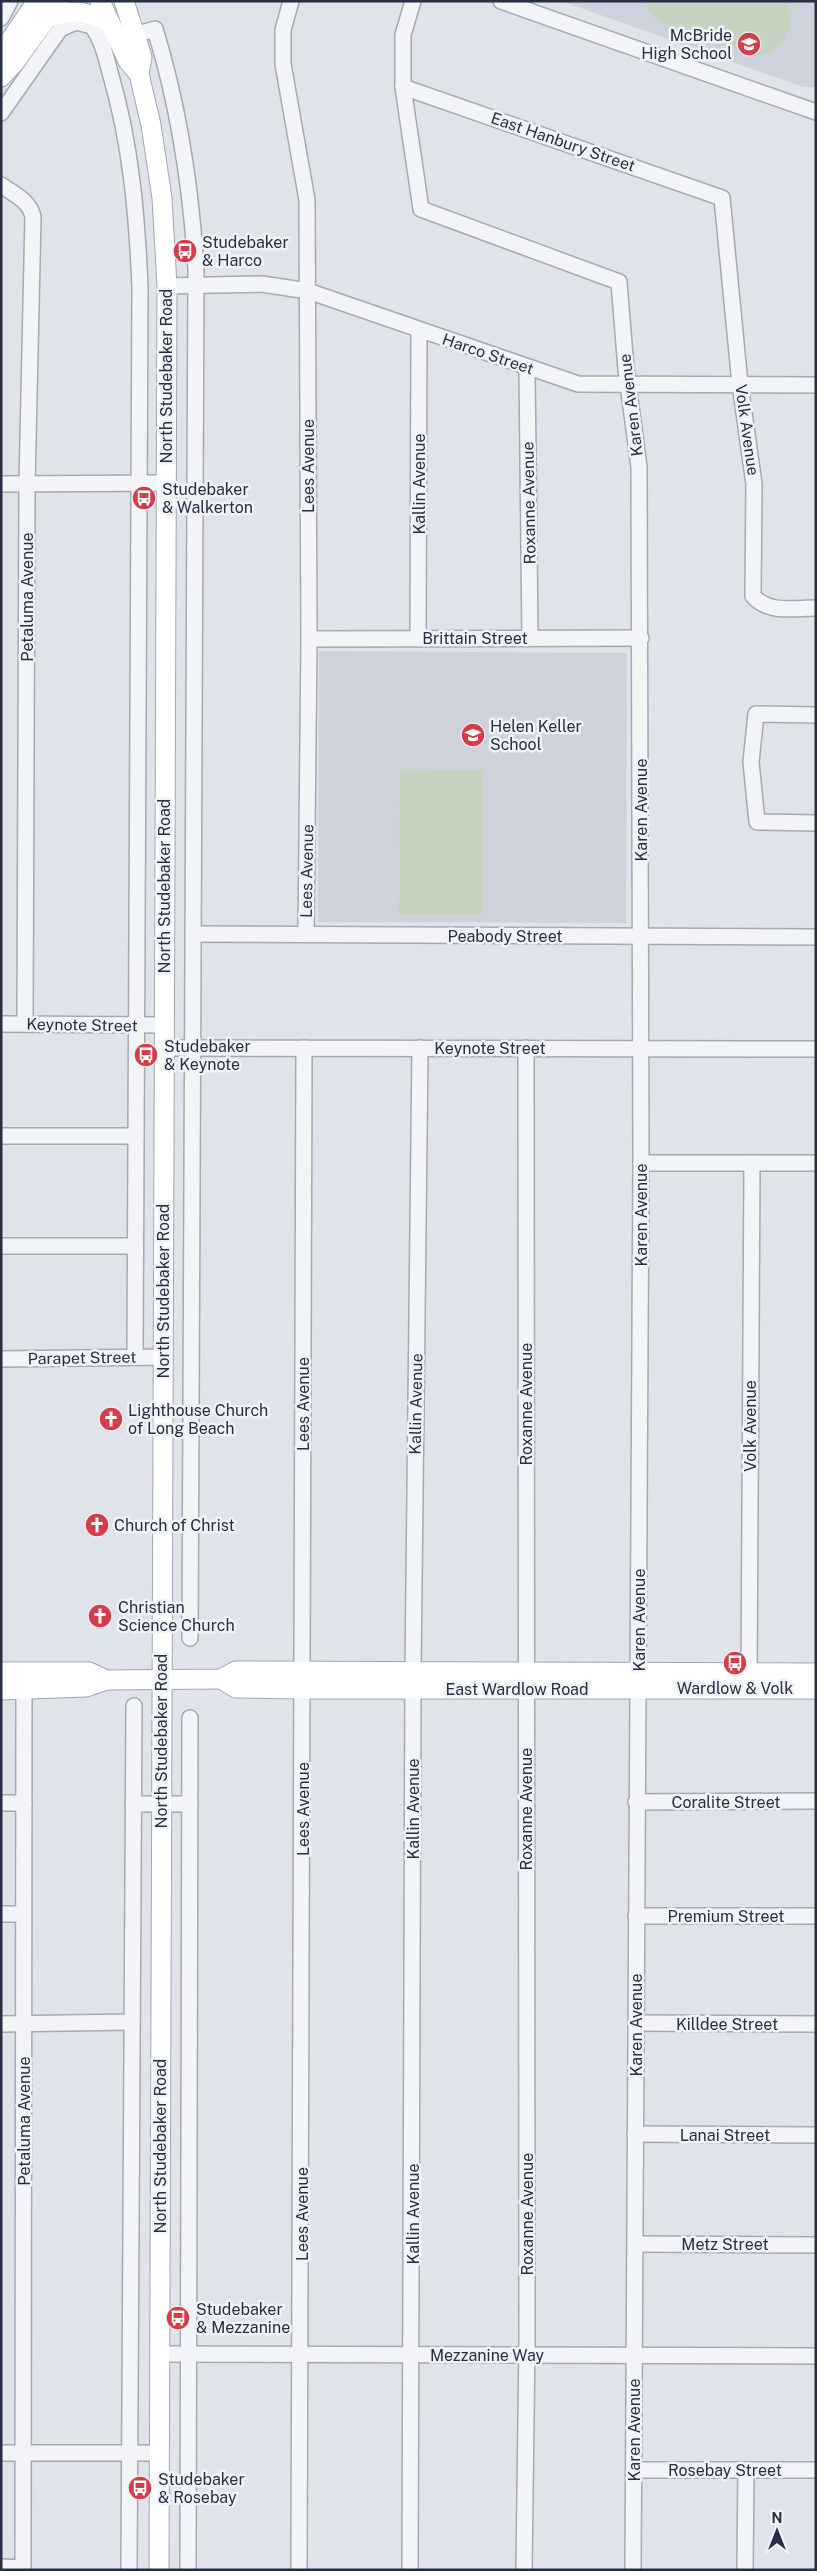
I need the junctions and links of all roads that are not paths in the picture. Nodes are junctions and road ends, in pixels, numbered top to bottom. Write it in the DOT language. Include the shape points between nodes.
graph roads {
  1 [pos="10,1"];
  2 [pos="37,1"];
  3 [pos="59,1"];
  4 [pos="100,1"];
  5 [pos="124,1"];
  6 [pos="291,1"];
  7 [pos="413,1"];
  8 [pos="501,1"];
  9 [pos="28,10"];
  10 [pos="47,17"];
  11 [pos="1,18"];
  12 [pos="101,25"];
  13 [pos="136,35"];
  14 [pos="1,54"];
  15 [pos="139,74"];
  16 [pos="1,77"];
  17 [pos="403,87"];
  18 [pos="816,112"];
  19 [pos="1,114"];
  20 [pos="1,185"];
  21 [pos="722,198"];
  22 [pos="167,286"];
  23 [pos="196,286"];
  24 [pos="308,291"];
  25 [pos="419,330"];
  26 [pos="527,368"];
  27 [pos="628,384"];
  28 [pos="740,384"];
  29 [pos="816,385"];
  30 [pos="138,483"];
  31 [pos="166,483"];
  32 [pos="1,484"];
  33 [pos="27,484"];
  34 [pos="816,608"];
  35 [pos="530,638"];
  36 [pos="640,638"];
  37 [pos="309,639"];
  38 [pos="418,639"];
  39 [pos="816,715"];
  40 [pos="816,822"];
  41 [pos="194,934"];
  42 [pos="306,934"];
  43 [pos="641,937"];
  44 [pos="816,937"];
  45 [pos="1,1024"];
  46 [pos="25,1024"];
  47 [pos="136,1025"];
  48 [pos="164,1025"];
  49 [pos="164,1048"];
  50 [pos="194,1048"];
  51 [pos="304,1048"];
  52 [pos="420,1048"];
  53 [pos="526,1048"];
  54 [pos="640,1049"];
  55 [pos="816,1049"];
  56 [pos="1,1136"];
  57 [pos="136,1136"];
  58 [pos="641,1163"];
  59 [pos="752,1163"];
  60 [pos="816,1163"];
  61 [pos="1,1246"];
  62 [pos="135,1246"];
  63 [pos="135,1357"];
  64 [pos="163,1357"];
  65 [pos="1,1359"];
  66 [pos="190,1638"];
  67 [pos="1,1672"];
  68 [pos="816,1673"];
  69 [pos="162,1679"];
  70 [pos="24,1681"];
  71 [pos="303,1681"];
  72 [pos="413,1681"];
  73 [pos="525,1681"];
  74 [pos="639,1681"];
  75 [pos="749,1681"];
  76 [pos="816,1689"];
  77 [pos="1,1690"];
  78 [pos="134,1706"];
  79 [pos="190,1718"];
  80 [pos="636,1802"];
  81 [pos="816,1802"];
  82 [pos="1,1803"];
  83 [pos="24,1804"];
  84 [pos="133,1804"];
  85 [pos="161,1804"];
  86 [pos="190,1804"];
  87 [pos="1,1914"];
  88 [pos="23,1914"];
  89 [pos="636,1916"];
  90 [pos="816,1916"];
  91 [pos="132,2022"];
  92 [pos="637,2023"];
  93 [pos="1,2024"];
  94 [pos="24,2024"];
  95 [pos="816,2024"];
  96 [pos="635,2134"];
  97 [pos="816,2135"];
  98 [pos="635,2244"];
  99 [pos="816,2245"];
  100 [pos="159,2354"];
  101 [pos="188,2354"];
  102 [pos="635,2354"];
  103 [pos="301,2355"];
  104 [pos="412,2355"];
  105 [pos="527,2355"];
  106 [pos="816,2356"];
  107 [pos="130,2452"];
  108 [pos="1,2453"];
  109 [pos="159,2453"];
  110 [pos="23,2454"];
  111 [pos="634,2470"];
  112 [pos="746,2470"];
  113 [pos="816,2470"];
  114 [pos="1,2568"];
  115 [pos="23,2569"];
  116 [pos="129,2570"];
  117 [pos="159,2570"];
  118 [pos="188,2570"];
  119 [pos="299,2570"];
  120 [pos="410,2570"];
  121 [pos="524,2570"];
  122 [pos="633,2570"];
  123 [pos="745,2570"];
  1 -- 11 [label="street"];
  2 -- 9 [label="main road"];
  3 -- 10 [label="main road"];
  4 -- 12 [label="main road, North Studebaker Road"];
  5 -- 13 [label="main road, North Studebaker Road"];
  6 -- 24 [label="street, Lees Avenue" via="283,30 283,64 307,200"];
  7 -- 17 [label="street, Karen Avenue" via="403,35"];
  8 -- 18 [label="street"];
  9 -- 14 [label="main road"];
  10 -- 12 [label="main road" via="86,11"];
  10 -- 16 [label="main road"];
  12 -- 15 [label="main road, North Studebaker Road"];
  12 -- 19 [label="street" via="76,22 60,29"];
  12 -- 30 [label="street, North Studebaker Road" via="101,42 126,140 136,213 140,287"];
  13 -- 15 [label="main road, North Studebaker Road" via="142,57"];
  13 -- 23 [label="street, North Studebaker Road" via="155,28 175,104 193,220"];
  15 -- 22 [label="main road, North Studebaker Road" via="157,162"];
  17 -- 21 [label="street, East Hanbury Street"];
  17 -- 27 [label="street, Karen Avenue" via="421,209 619,282"];
  20 -- 33 [label="street, Petaluma Avenue" via="26,202 33,217"];
  21 -- 28 [label="street, Volk Avenue"];
  22 -- 23 [label="street, Harco Street"];
  22 -- 31 [label="main road, North Studebaker Road"];
  23 -- 24 [label="street, Harco Street" via="262,284"];
  23 -- 41 [label="street, North Studebaker Road"];
  24 -- 25 [label="street, Harco Street"];
  24 -- 37 [label="street, Lees Avenue"];
  25 -- 26 [label="street, Harco Street"];
  25 -- 38 [label="street, Kallin Avenue"];
  26 -- 27 [label="street, Harco Street" via="578,384"];
  26 -- 35 [label="street, Roxanne Avenue"];
  27 -- 28 [label="street, Harco Street"];
  27 -- 36 [label="street, Karen Avenue" via="639,467"];
  28 -- 29 [label="street, Harco Street"];
  28 -- 34 [label="street, Volk Avenue" via="754,484 753,596 770,608"];
  30 -- 31 [label="street"];
  30 -- 33 [label="street"];
  30 -- 47 [label="street, North Studebaker Road"];
  31 -- 48 [label="main road, North Studebaker Road"];
  32 -- 33 [label="street"];
  33 -- 46 [label="street, Petaluma Avenue"];
  35 -- 36 [label="street, Brittain Street"];
  35 -- 38 [label="street, Brittain Street"];
  36 -- 43 [label="street, Karen Avenue"];
  37 -- 38 [label="street, Brittain Street"];
  37 -- 42 [label="street, Lees Avenue"];
  39 -- 40 [label="street" via="756,714 751,762 757,822"];
  41 -- 42 [label="street, Peabody Street"];
  41 -- 50 [label="street, North Studebaker Road"];
  42 -- 43 [label="street, Peabody Street"];
  43 -- 44 [label="street, Peabody Street"];
  43 -- 54 [label="street, Karen Avenue"];
  45 -- 46 [label="street, Keynote Street"];
  46 -- 47 [label="street, Keynote Street"];
  47 -- 48 [label="street, Keynote Street"];
  47 -- 57 [label="street, North Studebaker Road"];
  48 -- 49 [label="main road, North Studebaker Road"];
  49 -- 50 [label="street, Keynote Street"];
  49 -- 64 [label="main road, North Studebaker Road"];
  50 -- 51 [label="street, Keynote Street"];
  50 -- 66 [label="street, North Studebaker Road"];
  51 -- 52 [label="street, Keynote Street"];
  51 -- 71 [label="street, Lees Avenue"];
  52 -- 53 [label="street, Keynote Street"];
  52 -- 72 [label="street, Kallin Avenue"];
  53 -- 54 [label="street, Keynote Street"];
  53 -- 73 [label="street, Roxanne Avenue"];
  54 -- 55 [label="street, Keynote Street"];
  54 -- 58 [label="street, Karen Avenue"];
  56 -- 57 [label="street"];
  57 -- 62 [label="street, North Studebaker Road"];
  58 -- 59 [label="street"];
  58 -- 74 [label="street, Karen Avenue"];
  59 -- 60 [label="street"];
  59 -- 75 [label="street, Volk Avenue"];
  61 -- 62 [label="street"];
  62 -- 63 [label="street, North Studebaker Road"];
  63 -- 64 [label="street, Parapet Street"];
  63 -- 65 [label="street, Parapet Street"];
  64 -- 69 [label="main road, North Studebaker Road"];
  67 -- 70 [label="main road, East Wardlow Road"];
  68 -- 75 [label="main road, East Wardlow Road"];
  69 -- 70 [label="main road, East Wardlow Road" via="106,1680 86,1687"];
  69 -- 71 [label="main road, East Wardlow Road" via="221,1679 236,1688"];
  69 -- 85 [label="main road, North Studebaker Road"];
  70 -- 77 [label="main road, East Wardlow Road"];
  70 -- 83 [label="street, Petaluma Avenue"];
  71 -- 72 [label="main road, East Wardlow Road"];
  71 -- 103 [label="street, Lees Avenue"];
  72 -- 73 [label="main road, East Wardlow Road"];
  72 -- 104 [label="street, Kallin Avenue"];
  73 -- 74 [label="main road, East Wardlow Road"];
  73 -- 105 [label="street, Roxanne Avenue"];
  74 -- 75 [label="main road, East Wardlow Road"];
  74 -- 80 [label="street, Karen Avenue"];
  75 -- 76 [label="main road, East Wardlow Road"];
  78 -- 84 [label="street, North Studebaker Road"];
  79 -- 86 [label="street, North Studebaker Road"];
  80 -- 81 [label="street, Coralite Street"];
  80 -- 89 [label="street, Karen Avenue"];
  82 -- 83 [label="street"];
  83 -- 88 [label="street, Petaluma Avenue"];
  84 -- 85 [label="street"];
  84 -- 91 [label="street, North Studebaker Road"];
  85 -- 86 [label="street"];
  85 -- 100 [label="main road, North Studebaker Road"];
  86 -- 101 [label="street, North Studebaker Road"];
  87 -- 88 [label="street"];
  88 -- 94 [label="street, Petaluma Avenue"];
  89 -- 90 [label="street, Premium Street"];
  89 -- 92 [label="street, Karen Avenue"];
  91 -- 94 [label="street"];
  91 -- 107 [label="street, North Studebaker Road"];
  92 -- 95 [label="street, Killdee Street"];
  92 -- 96 [label="street, Karen Avenue"];
  93 -- 94 [label="street"];
  94 -- 110 [label="street, Petaluma Avenue"];
  96 -- 97 [label="street, Lanai Street"];
  96 -- 98 [label="street, Karen Avenue"];
  98 -- 99 [label="street, Metz Street"];
  98 -- 102 [label="street, Karen Avenue"];
  100 -- 101 [label="street, Mezzanine Way"];
  100 -- 109 [label="main road, North Studebaker Road"];
  101 -- 103 [label="street, Mezzanine Way"];
  101 -- 118 [label="street, North Studebaker Road"];
  102 -- 105 [label="street, Mezzanine Way"];
  102 -- 106 [label="street, Mezzanine Way"];
  102 -- 111 [label="street, Karen Avenue"];
  103 -- 104 [label="street, Mezzanine Way"];
  103 -- 119 [label="street, Lees Avenue"];
  104 -- 105 [label="street, Mezzanine Way"];
  104 -- 120 [label="street, Kallin Avenue"];
  105 -- 121 [label="street, Roxanne Avenue"];
  107 -- 109 [label="street"];
  107 -- 110 [label="street"];
  107 -- 116 [label="street, North Studebaker Road"];
  108 -- 110 [label="street"];
  109 -- 117 [label="main road, North Studebaker Road"];
  110 -- 115 [label="street, Petaluma Avenue"];
  111 -- 112 [label="street, Rosebay Street"];
  111 -- 122 [label="street, Karen Avenue"];
  112 -- 113 [label="street, Rosebay Street"];
  112 -- 123 [label="street"];
  114 -- 115 [label="street"];
}
